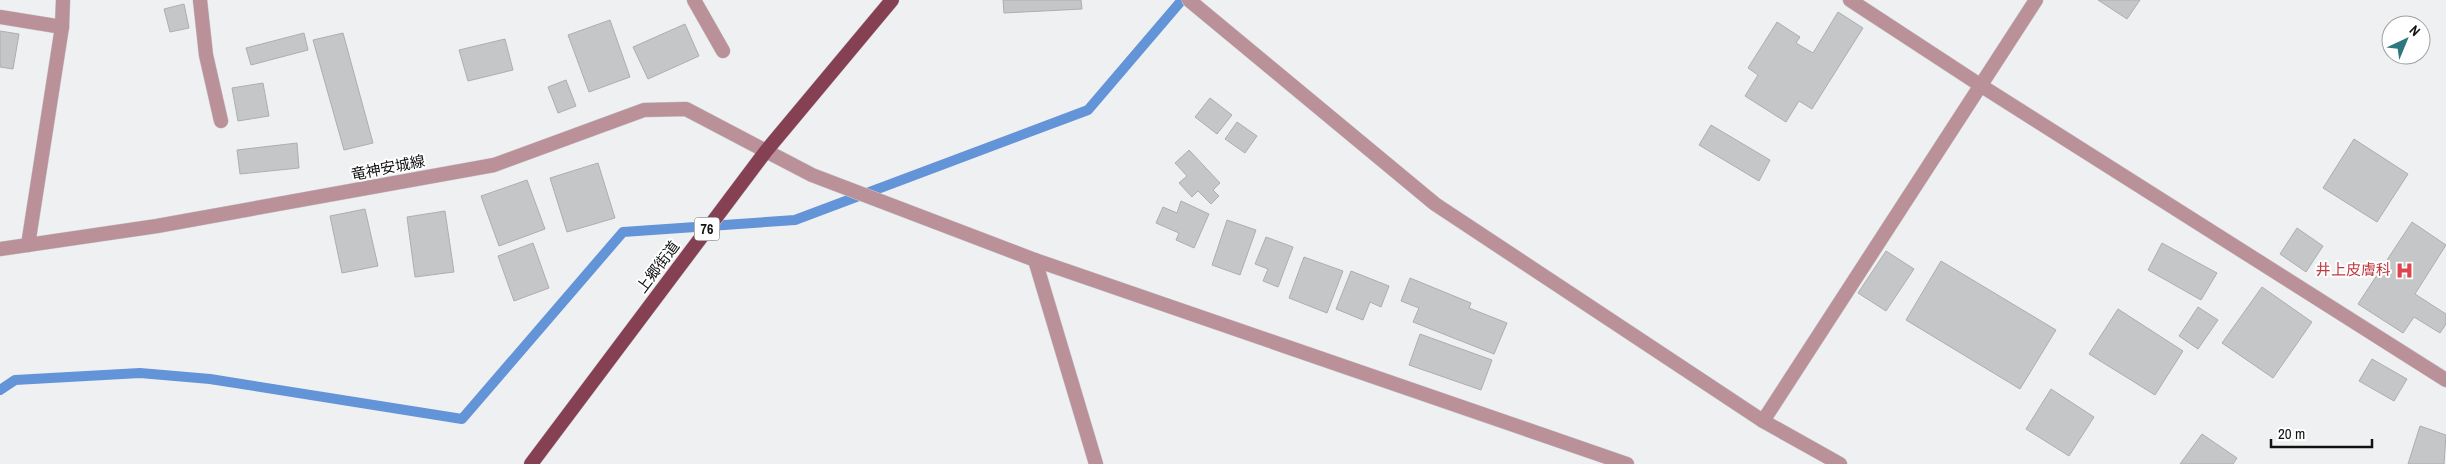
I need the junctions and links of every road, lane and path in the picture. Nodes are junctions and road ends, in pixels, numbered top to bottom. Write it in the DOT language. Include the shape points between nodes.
graph roads {
  1 [pos="63,0"];
  2 [pos="200,0"];
  3 [pos="694,0"];
  4 [pos="892,0"];
  5 [pos="1190,0"];
  6 [pos="1850,0"];
  7 [pos="2036,0"];
  8 [pos="0,17"];
  9 [pos="62,27"];
  10 [pos="723,51"];
  11 [pos="1980,86"];
  12 [pos="221,122"];
  13 [pos="766,151"];
  14 [pos="28,245"];
  15 [pos="0,249"];
  16 [pos="1035,260"];
  17 [pos="2446,380"];
  18 [pos="1763,422"];
  19 [pos="531,464"];
  20 [pos="1096,464"];
  21 [pos="1626,464"];
  22 [pos="1840,464"];
  1 -- 9 [label="street"];
  2 -- 12 [label="street" via="206,55"];
  3 -- 10 [label="street"];
  4 -- 13 [label="main road, 上郷街道 / 76"];
  5 -- 18 [label="street" via="1435,204"];
  6 -- 11 [label="street"];
  7 -- 11 [label="street"];
  8 -- 9 [label="street"];
  9 -- 14 [label="street"];
  11 -- 17 [label="street"];
  11 -- 18 [label="street"];
  13 -- 14 [label="street, 竜神安城線" via="686,109 644,110 494,165 167,224"];
  13 -- 16 [label="street, 竜神安城線" via="812,175"];
  13 -- 19 [label="main road, 上郷街道 / 76"];
  14 -- 15 [label="street, 竜神安城線"];
  16 -- 20 [label="street"];
  16 -- 21 [label="street, 竜神安城線"];
  18 -- 22 [label="street"];
}
